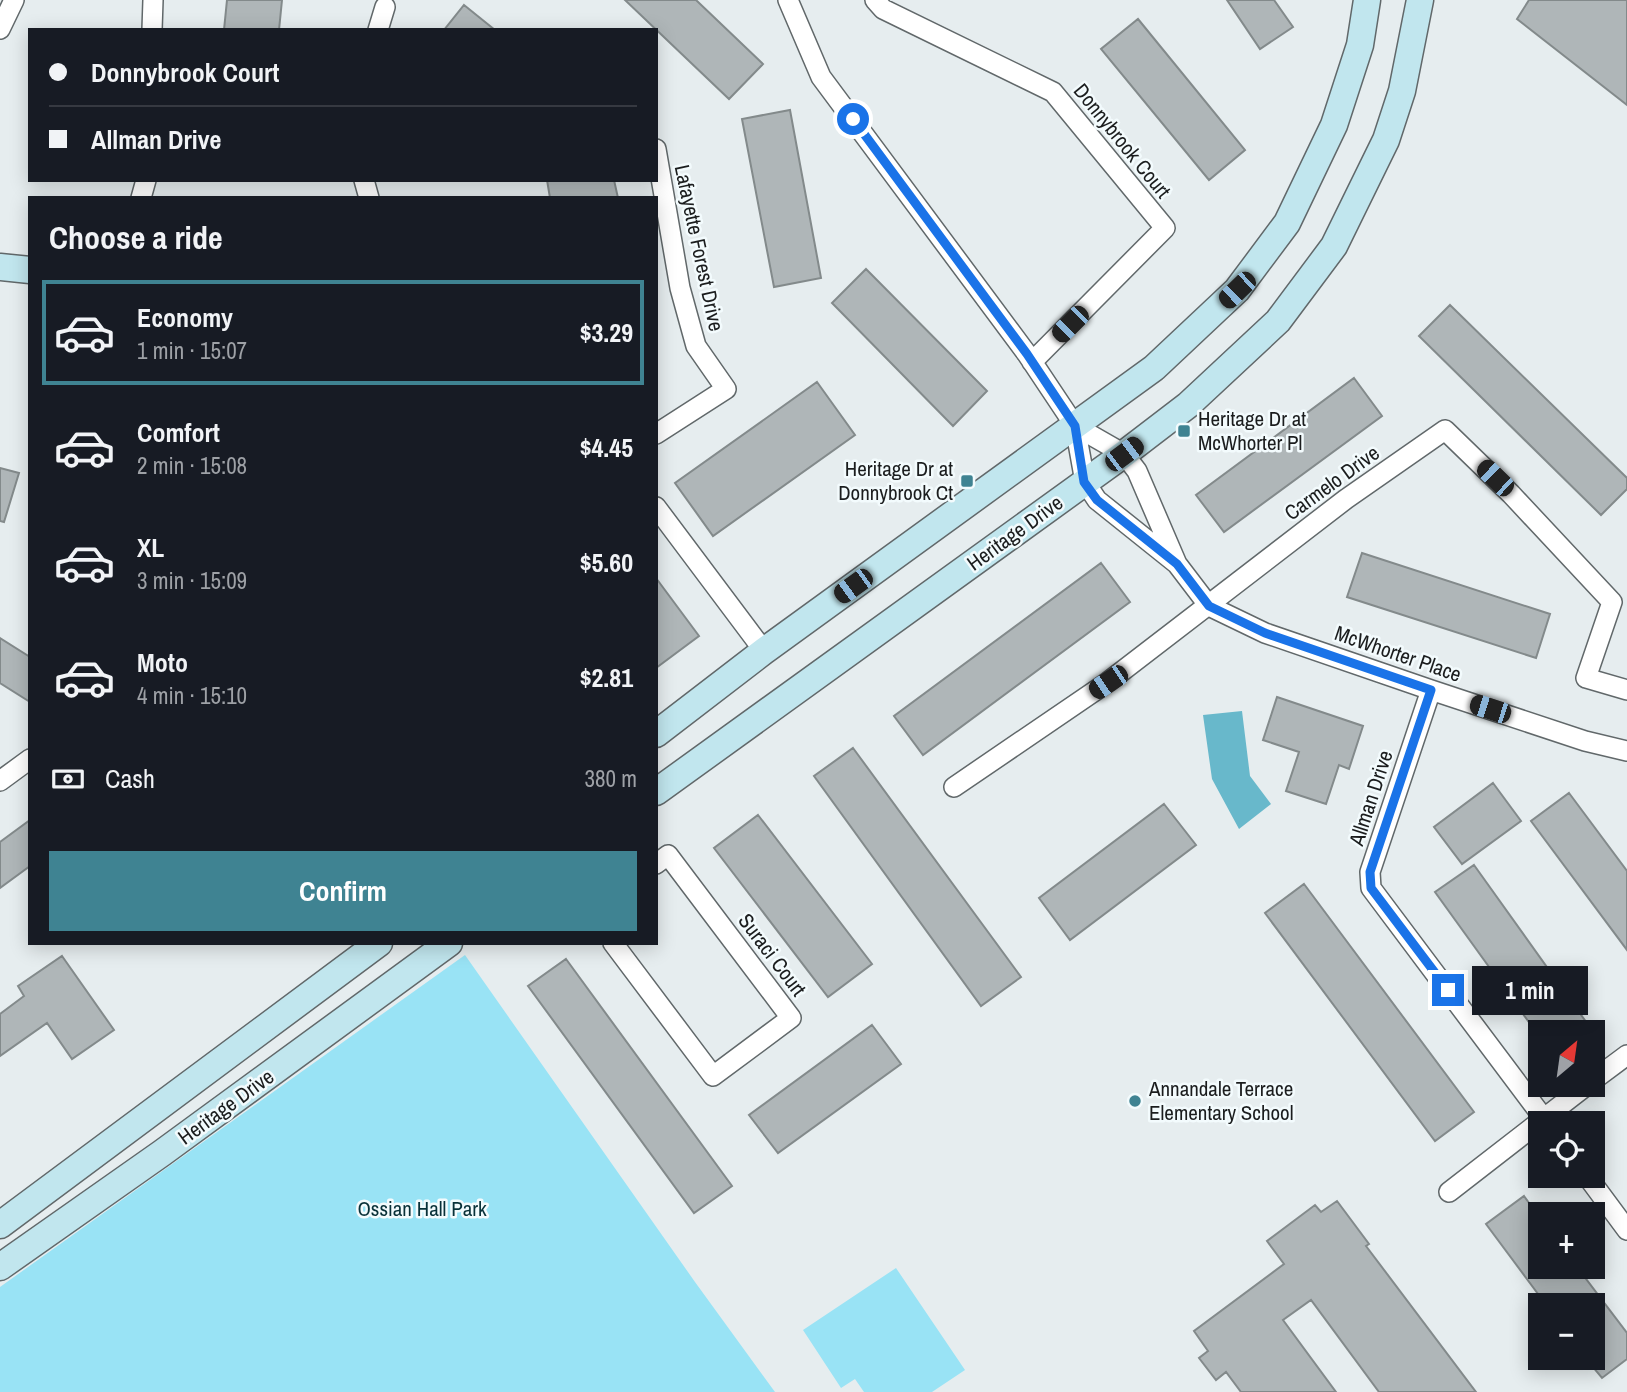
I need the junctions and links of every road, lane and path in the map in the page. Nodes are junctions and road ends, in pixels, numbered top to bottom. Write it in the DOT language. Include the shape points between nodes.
graph roads {
  1 [pos="13,0"];
  2 [pos="153,0"];
  3 [pos="788,0"];
  4 [pos="875,0"];
  5 [pos="1367,0"];
  6 [pos="1420,0"];
  7 [pos="384,7"];
  8 [pos="152,28"];
  9 [pos="379,28"];
  10 [pos="0,29"];
  11 [pos="658,161"];
  12 [pos="0,267"];
  13 [pos="28,270"];
  14 [pos="1032,362"];
  15 [pos="1075,426"];
  16 [pos="658,433"];
  17 [pos="1124,454"];
  18 [pos="1084,482"];
  19 [pos="658,510"];
  20 [pos="1177,564"];
  21 [pos="1209,606"];
  22 [pos="764,650"];
  23 [pos="1431,690"];
  24 [pos="1627,690"];
  25 [pos="658,732"];
  26 [pos="1627,751"];
  27 [pos="28,760"];
  28 [pos="0,781"];
  29 [pos="954,787"];
  30 [pos="658,791"];
  31 [pos="658,862"];
  32 [pos="376,945"];
  33 [pos="446,945"];
  34 [pos="615,945"];
  35 [pos="1627,1055"];
  36 [pos="1605,1071"];
  37 [pos="1573,1097"];
  38 [pos="1539,1111"];
  39 [pos="1557,1111"];
  40 [pos="1528,1133"];
  41 [pos="1596,1188"];
  42 [pos="1449,1192"];
  43 [pos="0,1225"];
  44 [pos="1627,1230"];
  45 [pos="0,1267"];
  1 -- 10 [label="street"];
  2 -- 8 [label="street"];
  3 -- 14 [label="street" via="821,77"];
  4 -- 14 [label="street, Donnybrook Court" via="883,9 1053,92 1165,228"];
  5 -- 15 [label="street" via="1360,45 1338,114 1287,223 1237,290 1154,368"];
  6 -- 17 [label="street, Heritage Drive" via="1402,91 1385,140 1334,246 1278,321 1188,405"];
  7 -- 9 [label="street"];
  11 -- 16 [label="street, Lafayette Forest Drive" via="680,288 696,346 726,389"];
  12 -- 13 [label="street"];
  14 -- 15 [label="street"];
  15 -- 17 [label="street, McWhorter Place"];
  15 -- 18 [label="street"];
  15 -- 22 [label="street"];
  17 -- 18 [label="street, Heritage Drive"];
  17 -- 20 [label="street, McWhorter Place" via="1137,471"];
  18 -- 20 [label="street, McWhorter Place" via="1097,500"];
  18 -- 30 [label="street, Heritage Drive"];
  19 -- 22 [label="street"];
  20 -- 21 [label="street, McWhorter Place"];
  21 -- 23 [label="street, McWhorter Place" via="1265,633"];
  21 -- 24 [label="street, Carmelo Drive" via="1346,499 1446,430 1612,601 1586,678"];
  21 -- 29 [label="street, Carmelo Drive" via="1108,682"];
  22 -- 25 [label="street"];
  23 -- 26 [label="street, McWhorter Place"];
  23 -- 38 [label="street, Allman Drive" via="1370,872 1371,888"];
  27 -- 28 [label="street"];
  31 -- 34 [label="street, Suraci Court" via="668,855 791,1018 713,1076"];
  32 -- 43 [label="street, Heritage Drive"];
  33 -- 45 [label="street, Heritage Drive"];
  35 -- 36 [label="street"];
  37 -- 39 [label="street"];
  40 -- 42 [label="street"];
  41 -- 44 [label="street"];
}
